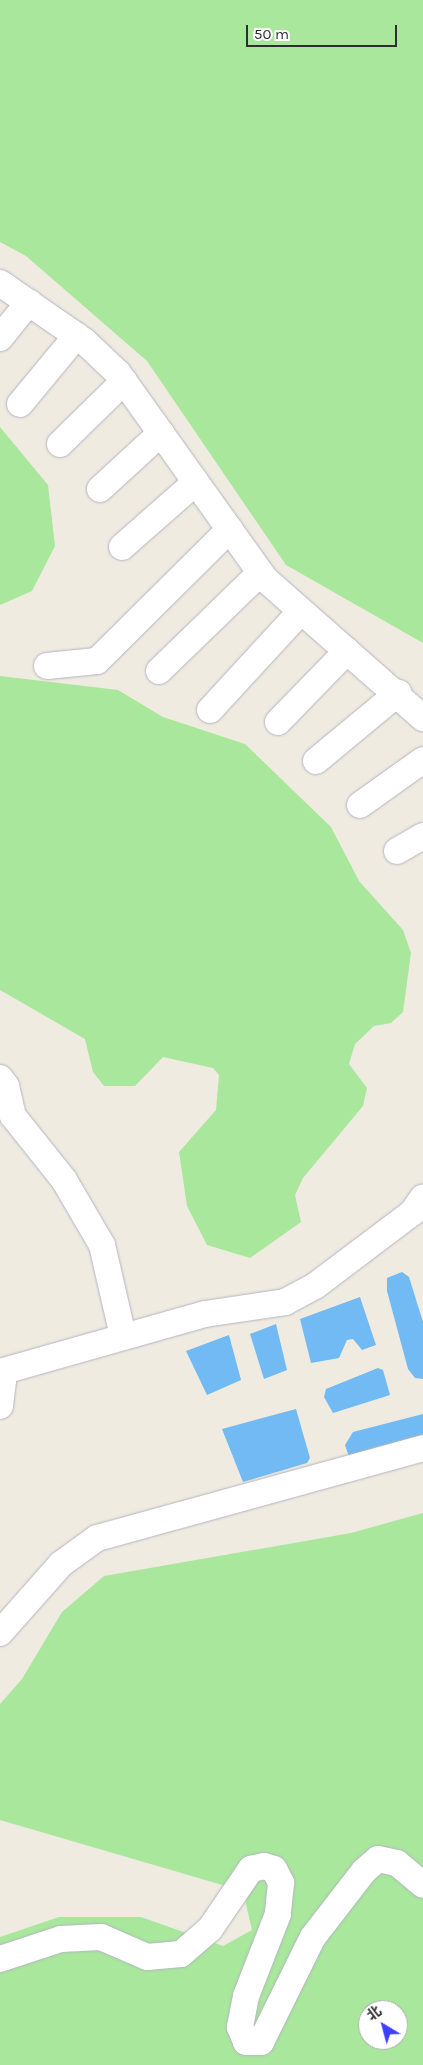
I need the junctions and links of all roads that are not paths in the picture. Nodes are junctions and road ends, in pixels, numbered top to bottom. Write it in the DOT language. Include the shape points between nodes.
graph roads {
  1 [pos="0,283"];
  2 [pos="29,302"];
  3 [pos="76,335"];
  4 [pos="0,338"];
  5 [pos="124,381"];
  6 [pos="20,404"];
  7 [pos="161,433"];
  8 [pos="60,444"];
  9 [pos="196,482"];
  10 [pos="100,489"];
  11 [pos="230,529"];
  12 [pos="122,547"];
  13 [pos="260,573"];
  14 [pos="300,612"];
  15 [pos="347,651"];
  16 [pos="47,666"];
  17 [pos="159,671"];
  18 [pos="398,693"];
  19 [pos="210,710"];
  20 [pos="423,718"];
  21 [pos="278,722"];
  22 [pos="316,760"];
  23 [pos="423,760"];
  24 [pos="360,805"];
  25 [pos="423,836"];
  26 [pos="397,851"];
  27 [pos="0,1078"];
  28 [pos="423,1198"];
  29 [pos="123,1336"];
  30 [pos="2,1372"];
  31 [pos="0,1406"];
  32 [pos="423,1448"];
  33 [pos="0,1633"];
  34 [pos="423,1885"];
  35 [pos="0,1959"];
  1 -- 2 [label="street"];
  2 -- 3 [label="street"];
  2 -- 4 [label="street"];
  3 -- 5 [label="street"];
  3 -- 6 [label="street"];
  5 -- 7 [label="street"];
  5 -- 8 [label="street"];
  7 -- 9 [label="street"];
  7 -- 10 [label="street"];
  9 -- 11 [label="street"];
  9 -- 12 [label="street"];
  11 -- 13 [label="street"];
  11 -- 16 [label="street" via="97,661"];
  13 -- 14 [label="street"];
  13 -- 17 [label="street"];
  14 -- 15 [label="street"];
  14 -- 19 [label="street"];
  15 -- 18 [label="street"];
  15 -- 21 [label="street"];
  18 -- 20 [label="street"];
  18 -- 22 [label="street"];
  23 -- 24 [label="street"];
  25 -- 26 [label="street"];
  27 -- 29 [label="street" via="6,1086 13,1116 64,1180 102,1245"];
  28 -- 29 [label="street" via="412,1213 322,1281 285,1302 205,1314"];
  29 -- 30 [label="street"];
  30 -- 31 [label="street"];
  32 -- 33 [label="street" via="97,1538 61,1564"];
  34 -- 35 [label="street" via="397,1863 378,1859 364,1871 326,1915 260,2042 246,2042 240,2027 246,1996 278,1914 281,1883 274,1869 264,1866 251,1869 210,1929 181,1954 147,1957 101,1938 62,1939"];
}
